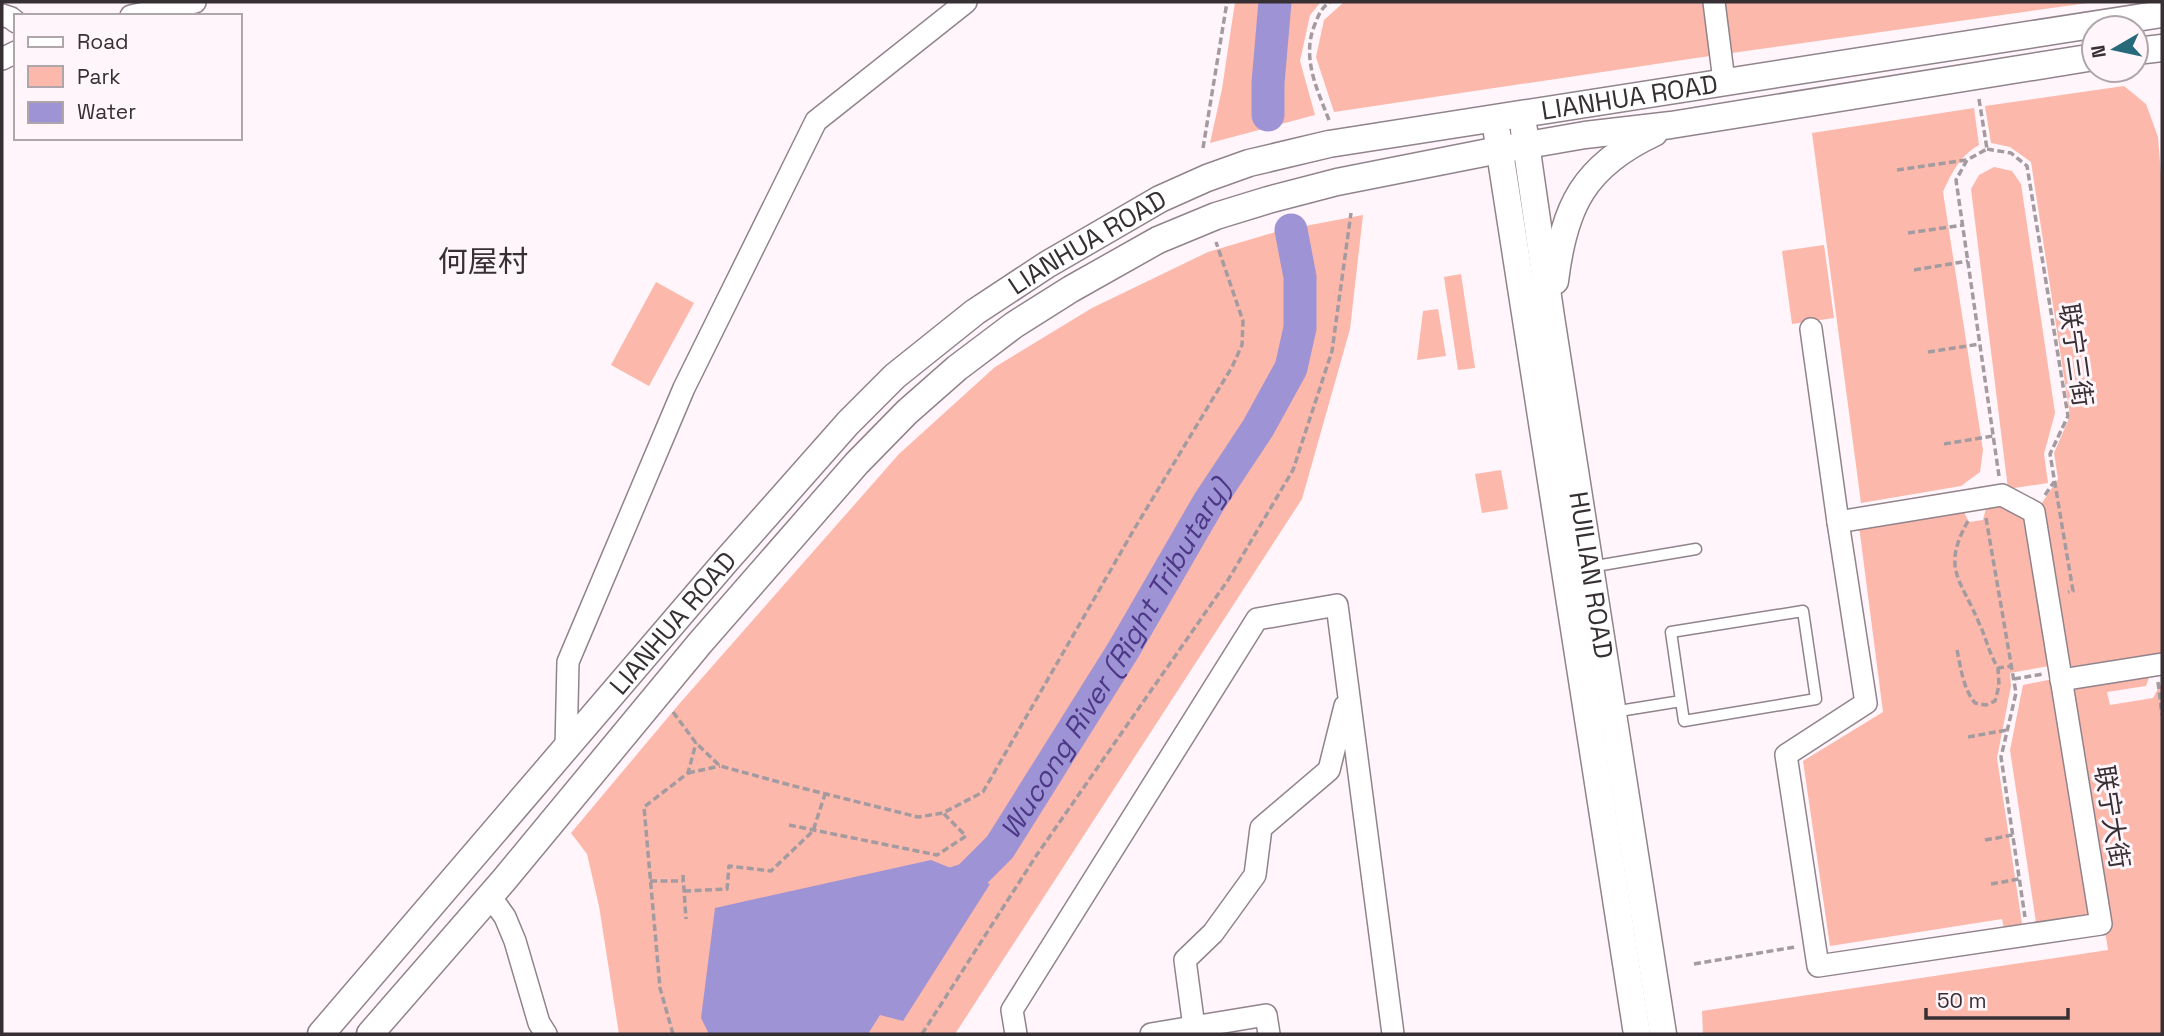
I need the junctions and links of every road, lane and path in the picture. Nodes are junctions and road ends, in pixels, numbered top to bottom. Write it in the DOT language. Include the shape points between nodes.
graph roads {
  1 [pos="195,2"];
  2 [pos="966,2"];
  3 [pos="1227,2"];
  4 [pos="1330,2"];
  5 [pos="1714,2"];
  6 [pos="140,14"];
  7 [pos="2162,14"];
  8 [pos="2080,59"];
  9 [pos="1724,81"];
  10 [pos="1980,107"];
  11 [pos="1522,114"];
  12 [pos="1494,118"];
  13 [pos="1671,125"];
  14 [pos="1329,132"];
  15 [pos="1527,145"];
  16 [pos="1203,148"];
  17 [pos="1987,149"];
  18 [pos="1499,150"];
  19 [pos="1967,160"];
  20 [pos="1897,170"];
  21 [pos="1351,213"];
  22 [pos="1963,225"];
  23 [pos="1216,229"];
  24 [pos="1908,233"];
  25 [pos="1968,261"];
  26 [pos="1914,270"];
  27 [pos="1551,317"];
  28 [pos="1811,329"];
  29 [pos="1980,344"];
  30 [pos="1928,352"];
  31 [pos="1993,436"];
  32 [pos="1944,444"];
  33 [pos="1992,497"];
  34 [pos="1838,522"];
  35 [pos="1696,549"];
  36 [pos="1590,567"];
  37 [pos="2073,591"];
  38 [pos="1957,650"];
  39 [pos="2012,666"];
  40 [pos="1998,668"];
  41 [pos="2160,670"];
  42 [pos="2060,675"];
  43 [pos="2014,679"];
  44 [pos="1348,694"];
  45 [pos="1681,701"];
  46 [pos="669,707"];
  47 [pos="1613,712"];
  48 [pos="2162,715"];
  49 [pos="2007,730"];
  50 [pos="1968,737"];
  51 [pos="696,743"];
  52 [pos="566,748"];
  53 [pos="720,766"];
  54 [pos="688,773"];
  55 [pos="825,794"];
  56 [pos="943,813"];
  57 [pos="789,825"];
  58 [pos="813,831"];
  59 [pos="2013,835"];
  60 [pos="1984,840"];
  61 [pos="683,875"];
  62 [pos="2019,879"];
  63 [pos="650,881"];
  64 [pos="683,881"];
  65 [pos="1991,884"];
  66 [pos="684,891"];
  67 [pos="490,896"];
  68 [pos="686,919"];
  69 [pos="2027,935"];
  70 [pos="1814,943"];
  71 [pos="1694,964"];
  72 [pos="1194,1027"];
  73 [pos="321,1034"];
  74 [pos="370,1034"];
  75 [pos="546,1034"];
  76 [pos="673,1034"];
  77 [pos="922,1034"];
  78 [pos="1016,1034"];
  79 [pos="1151,1034"];
  80 [pos="1269,1034"];
  81 [pos="1393,1034"];
  82 [pos="1637,1034"];
  83 [pos="1663,1034"];
  1 -- 6 [label="street"];
  2 -- 52 [label="street" via="816,121 684,388 568,662"];
  3 -- 16 [label="path"];
  4 -- 14 [label="path" via="1321,8 1311,31 1308,55"];
  5 -- 9 [label="street"];
  7 -- 9 [label="street, LIANHUA ROAD"];
  8 -- 13 [label="street, LIANHUA ROAD"];
  9 -- 11 [label="street, LIANHUA ROAD"];
  10 -- 17 [label="path"];
  11 -- 12 [label="street, LIANHUA ROAD"];
  11 -- 15 [label="street, HUILIAN ROAD"];
  12 -- 14 [label="street, LIANHUA ROAD"];
  12 -- 18 [label="street, HUILIAN ROAD"];
  13 -- 15 [label="street, LIANHUA ROAD"];
  13 -- 27 [label="street" via="1627,146 1594,173 1581,191 1559,248"];
  14 -- 52 [label="street, LIANHUA ROAD" via="1160,199 975,312 895,376 848,422"];
  15 -- 18 [label="street, LIANHUA ROAD"];
  15 -- 27 [label="street, HUILIAN ROAD"];
  17 -- 19 [label="path"];
  17 -- 37 [label="path, 联宁三街" via="2011,153 2026,166 2068,416 2050,453"];
  18 -- 23 [label="street, LIANHUA ROAD" via="1268,200"];
  18 -- 82 [label="street, HUILIAN ROAD"];
  19 -- 20 [label="path"];
  19 -- 22 [label="path" via="1956,180"];
  21 -- 77 [label="path" via="1332,351 1293,470 1228,580 1036,856"];
  22 -- 24 [label="path"];
  22 -- 25 [label="path"];
  23 -- 56 [label="path" via="1243,321 1241,345 1232,367 982,793"];
  23 -- 67 [label="street, LIANHUA ROAD" via="1157,240 1071,289 1014,325 907,412 708,633"];
  25 -- 26 [label="path"];
  25 -- 29 [label="path"];
  27 -- 36 [label="street, HUILIAN ROAD"];
  28 -- 34 [label="street"];
  29 -- 30 [label="path"];
  29 -- 31 [label="path"];
  31 -- 32 [label="path"];
  31 -- 33 [label="path"];
  33 -- 34 [label="street"];
  33 -- 39 [label="path"];
  33 -- 40 [label="path" via="1958,539 1954,557 1957,579"];
  33 -- 42 [label="street, 联宁大街" via="2034,512"];
  34 -- 70 [label="street, 联宁大街" via="1866,703 1786,755"];
  35 -- 36 [label="lane"];
  36 -- 47 [label="street, HUILIAN ROAD"];
  38 -- 40 [label="path" via="1962,678 1975,703 1995,701"];
  39 -- 40 [label="path"];
  39 -- 43 [label="path"];
  41 -- 42 [label="street"];
  41 -- 48 [label="path"];
  42 -- 43 [label="path"];
  42 -- 69 [label="street, 联宁大街" via="2102,924"];
  43 -- 49 [label="path" via="2016,693"];
  44 -- 72 [label="street" via="1329,770 1261,828 1255,875 1213,933 1185,960"];
  44 -- 78 [label="street" via="1337,605 1257,619 1012,1010"];
  44 -- 81 [label="street"];
  45 -- 45 [label="lane" via="1671,632 1803,611 1816,699 1684,721"];
  45 -- 47 [label="lane"];
  46 -- 51 [label="path"];
  47 -- 83 [label="street, HUILIAN ROAD"];
  49 -- 50 [label="path"];
  49 -- 59 [label="path" via="2001,757"];
  51 -- 53 [label="path"];
  51 -- 54 [label="path"];
  52 -- 73 [label="street, LIANHUA ROAD"];
  53 -- 54 [label="path"];
  53 -- 55 [label="path"];
  54 -- 63 [label="path" via="644,807"];
  55 -- 56 [label="path" via="918,817"];
  55 -- 58 [label="path"];
  56 -- 58 [label="path" via="966,836 937,855"];
  57 -- 58 [label="path"];
  58 -- 66 [label="path" via="771,871 729,866 727,889"];
  59 -- 60 [label="path"];
  59 -- 62 [label="path"];
  61 -- 64 [label="path"];
  62 -- 65 [label="path"];
  62 -- 69 [label="path"];
  63 -- 64 [label="path"];
  63 -- 76 [label="path" via="660,988"];
  64 -- 66 [label="path"];
  66 -- 68 [label="path"];
  67 -- 74 [label="street, LIANHUA ROAD"];
  67 -- 75 [label="street" via="515,941"];
  69 -- 70 [label="street, 联宁大街" via="1818,966"];
  70 -- 71 [label="path"];
  72 -- 79 [label="street"];
  72 -- 80 [label="street" via="1266,1015"];
}
